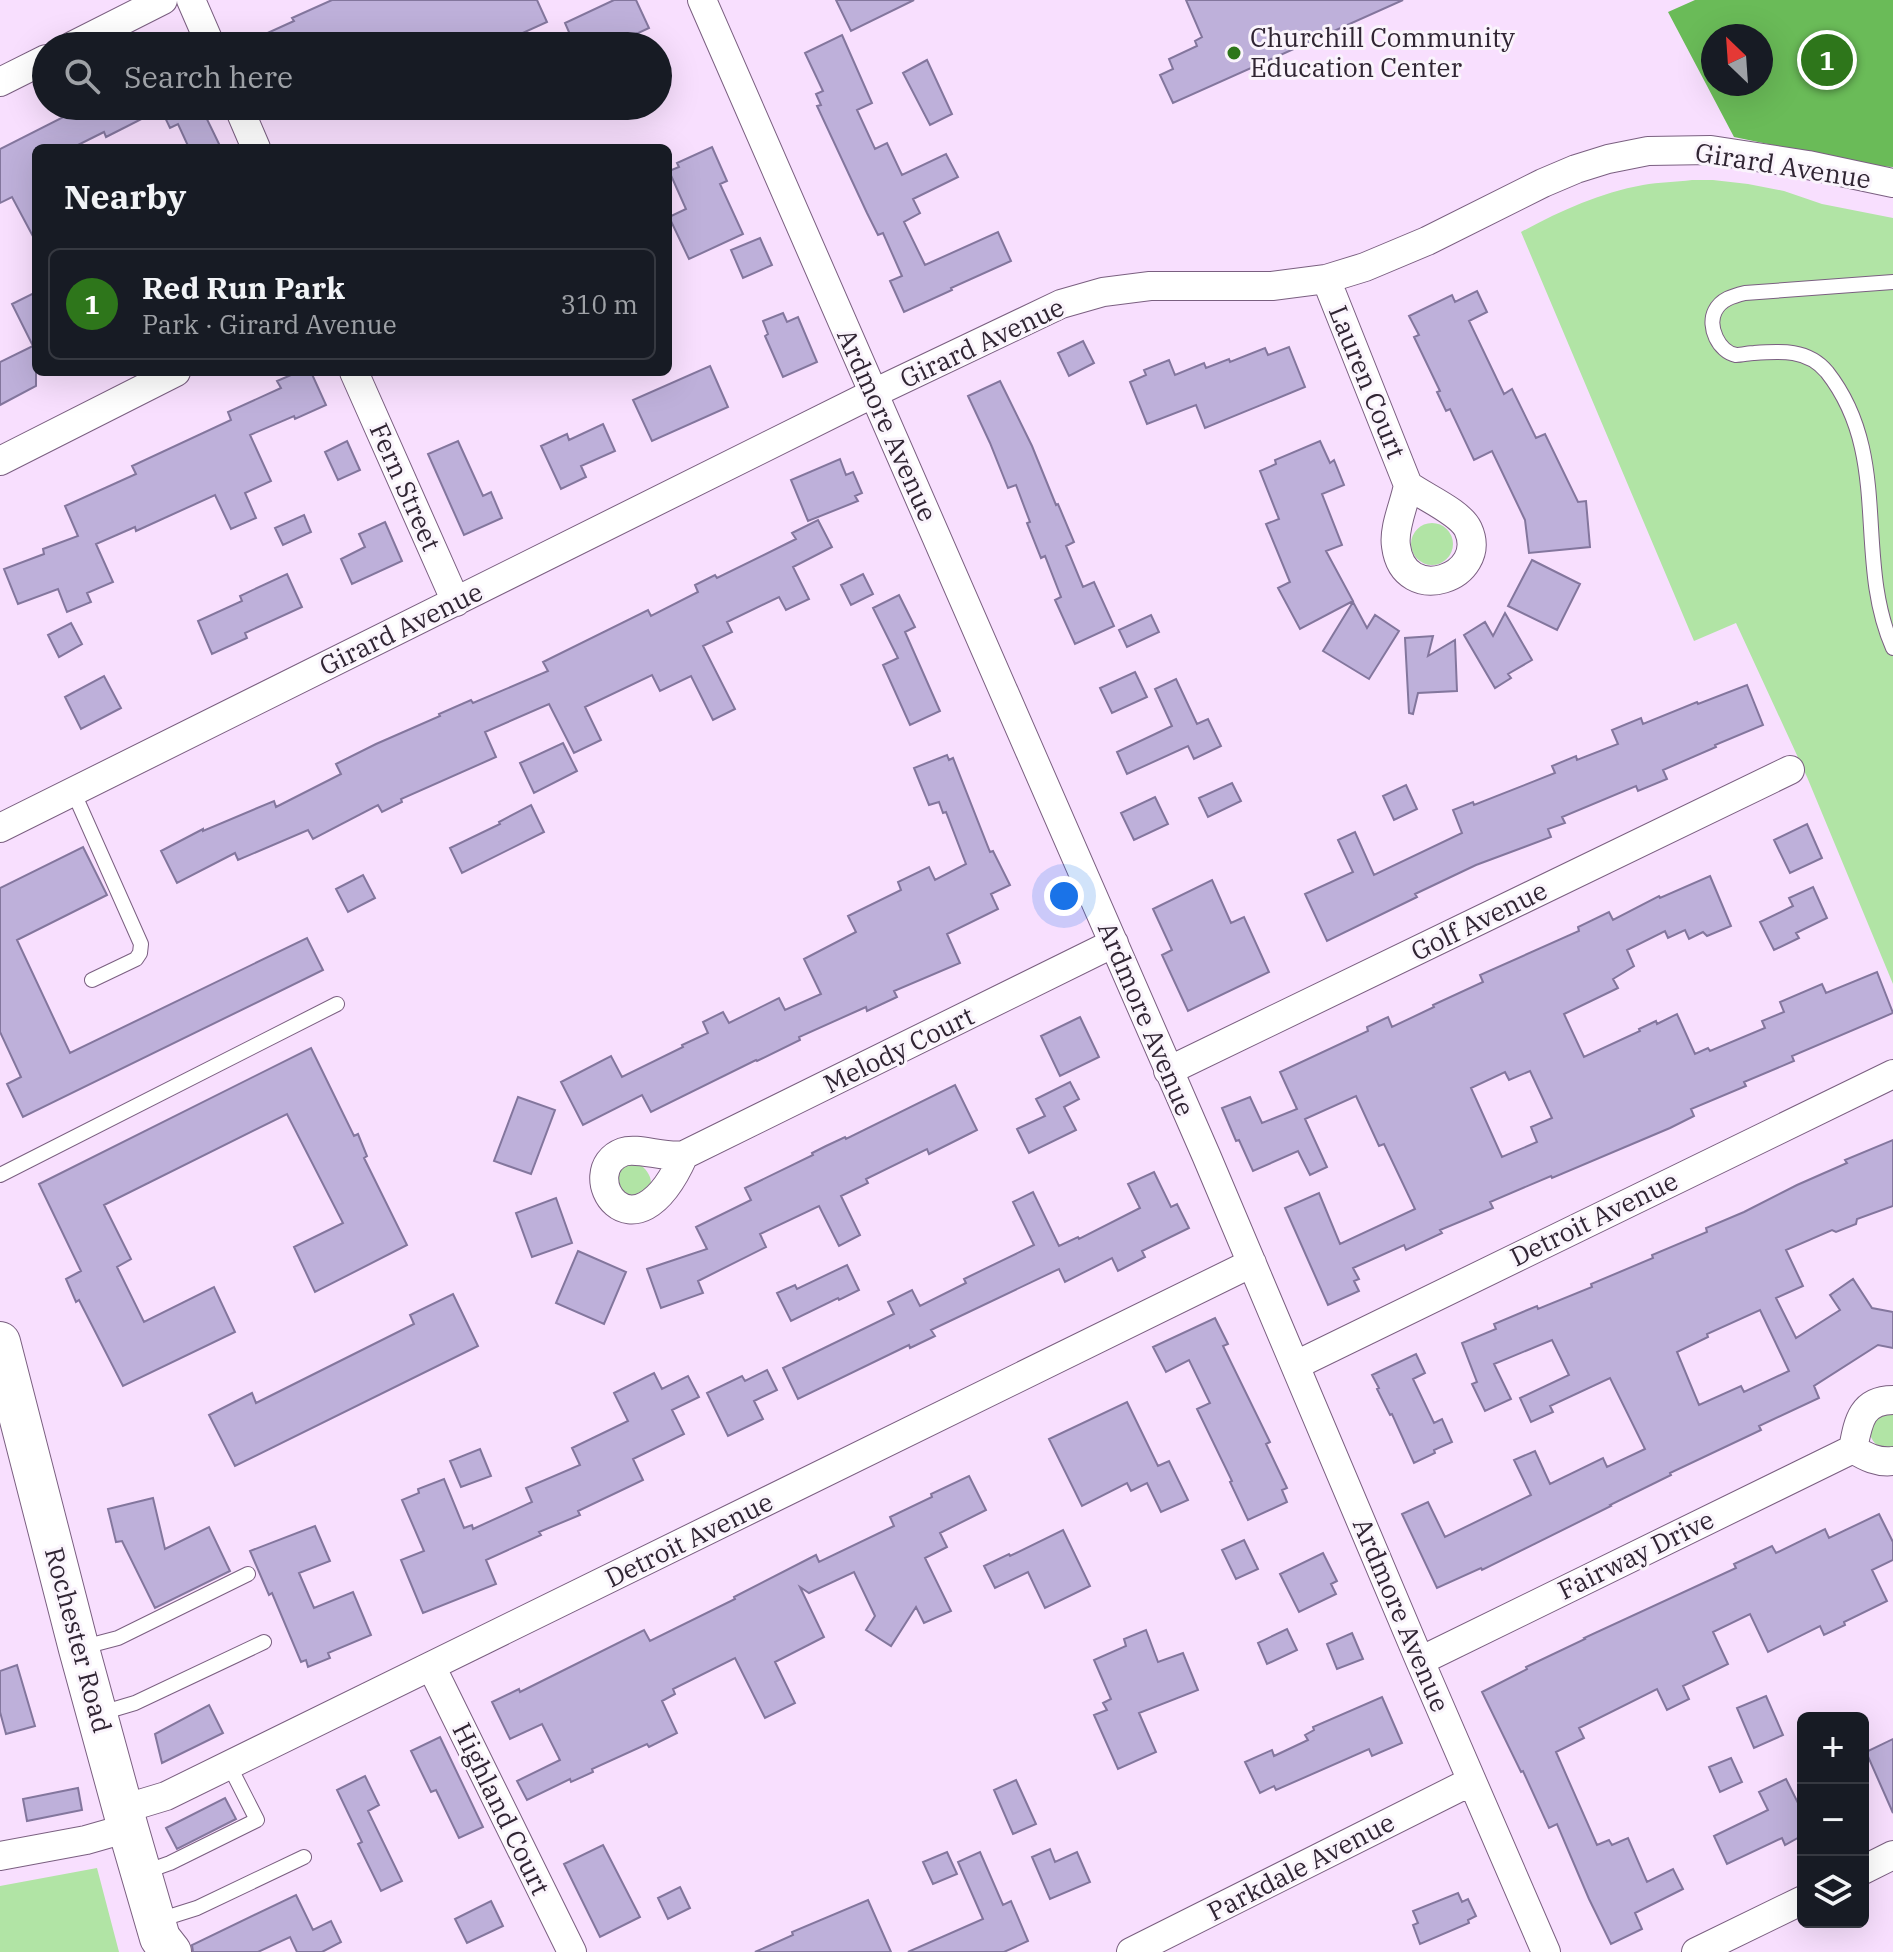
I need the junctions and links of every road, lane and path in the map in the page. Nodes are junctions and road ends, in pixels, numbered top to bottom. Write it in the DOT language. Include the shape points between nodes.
graph roads {
  1 [pos="163,0"];
  2 [pos="191,0"];
  3 [pos="702,0"];
  4 [pos="100,32"];
  5 [pos="205,32"];
  6 [pos="32,66"];
  7 [pos="0,82"];
  8 [pos="244,120"];
  9 [pos="254,144"];
  10 [pos="1893,183"];
  11 [pos="1326,279"];
  12 [pos="1893,282"];
  13 [pos="168,376"];
  14 [pos="356,376"];
  15 [pos="874,393"];
  16 [pos="0,461"];
  17 [pos="1408,485"];
  18 [pos="456,602"];
  19 [pos="1893,648"];
  20 [pos="1790,770"];
  21 [pos="73,791"];
  22 [pos="0,828"];
  23 [pos="1114,943"];
  24 [pos="92,980"];
  25 [pos="337,1004"];
  26 [pos="1168,1071"];
  27 [pos="1893,1074"];
  28 [pos="684,1155"];
  29 [pos="0,1175"];
  30 [pos="1252,1263"];
  31 [pos="0,1342"];
  32 [pos="1296,1365"];
  33 [pos="1893,1400"];
  34 [pos="1853,1449"];
  35 [pos="1893,1461"];
  36 [pos="248,1574"];
  37 [pos="264,1642"];
  38 [pos="79,1649"];
  39 [pos="1420,1661"];
  40 [pos="431,1666"];
  41 [pos="97,1714"];
  42 [pos="229,1765"];
  43 [pos="1472,1781"];
  44 [pos="125,1819"];
  45 [pos="1893,1855"];
  46 [pos="0,1856"];
  47 [pos="304,1857"];
  48 [pos="1869,1867"];
  49 [pos="141,1873"];
  50 [pos="1797,1903"];
  51 [pos="161,1941"];
  52 [pos="572,1952"];
  53 [pos="1131,1952"];
  54 [pos="1546,1952"];
  55 [pos="1696,1952"];
  1 -- 4 [label="street"];
  2 -- 5 [label="street"];
  3 -- 15 [label="street, Ardmore Avenue"];
  6 -- 7 [label="street"];
  8 -- 9 [label="street"];
  10 -- 11 [label="street, Girard Avenue" via="1711,150 1648,151 1576,169 1427,241"];
  11 -- 15 [label="street, Girard Avenue" via="1103,292 1061,304"];
  11 -- 17 [label="street, Lauren Court"];
  12 -- 19 [label="lane" via="1745,293 1726,299 1714,312 1713,330 1721,348 1735,355 1806,355 1839,390 1855,419 1865,458 1875,583"];
  13 -- 16 [label="street"];
  14 -- 18 [label="street, Fern Street"];
  15 -- 18 [label="street, Girard Avenue"];
  15 -- 23 [label="street, Ardmore Avenue"];
  18 -- 21 [label="street, Girard Avenue"];
  20 -- 26 [label="street, Golf Avenue"];
  21 -- 22 [label="street, Girard Avenue"];
  21 -- 24 [label="lane" via="141,944 136,959"];
  23 -- 26 [label="street, Ardmore Avenue"];
  23 -- 28 [label="street, Melody Court"];
  25 -- 29 [label="lane"];
  26 -- 30 [label="street, Ardmore Avenue"];
  27 -- 32 [label="street, Detroit Avenue"];
  30 -- 32 [label="street, Ardmore Avenue"];
  30 -- 40 [label="street, Detroit Avenue"];
  31 -- 38 [label="main road, Rochester Road"];
  32 -- 39 [label="street, Ardmore Avenue"];
  33 -- 34 [label="street" via="1868,1407 1860,1417"];
  34 -- 35 [label="street" via="1867,1458"];
  34 -- 39 [label="street, Fairway Drive"];
  36 -- 38 [label="lane" via="118,1638"];
  37 -- 41 [label="lane" via="135,1703"];
  38 -- 41 [label="main road, Rochester Road"];
  39 -- 43 [label="street, Ardmore Avenue"];
  40 -- 42 [label="street, Detroit Avenue"];
  40 -- 52 [label="street, Highland Court"];
  41 -- 44 [label="main road, Rochester Road"];
  42 -- 44 [label="street, Detroit Avenue"];
  42 -- 49 [label="lane" via="257,1820"];
  43 -- 53 [label="street, Parkdale Avenue"];
  43 -- 54 [label="street, Ardmore Avenue"];
  44 -- 46 [label="street, Detroit Avenue" via="86,1840"];
  44 -- 49 [label="main road, Rochester Road"];
  45 -- 48 [label="street"];
  47 -- 51 [label="lane" via="197,1908"];
  49 -- 51 [label="main road, Rochester Road"];
  50 -- 55 [label="street"];
}
